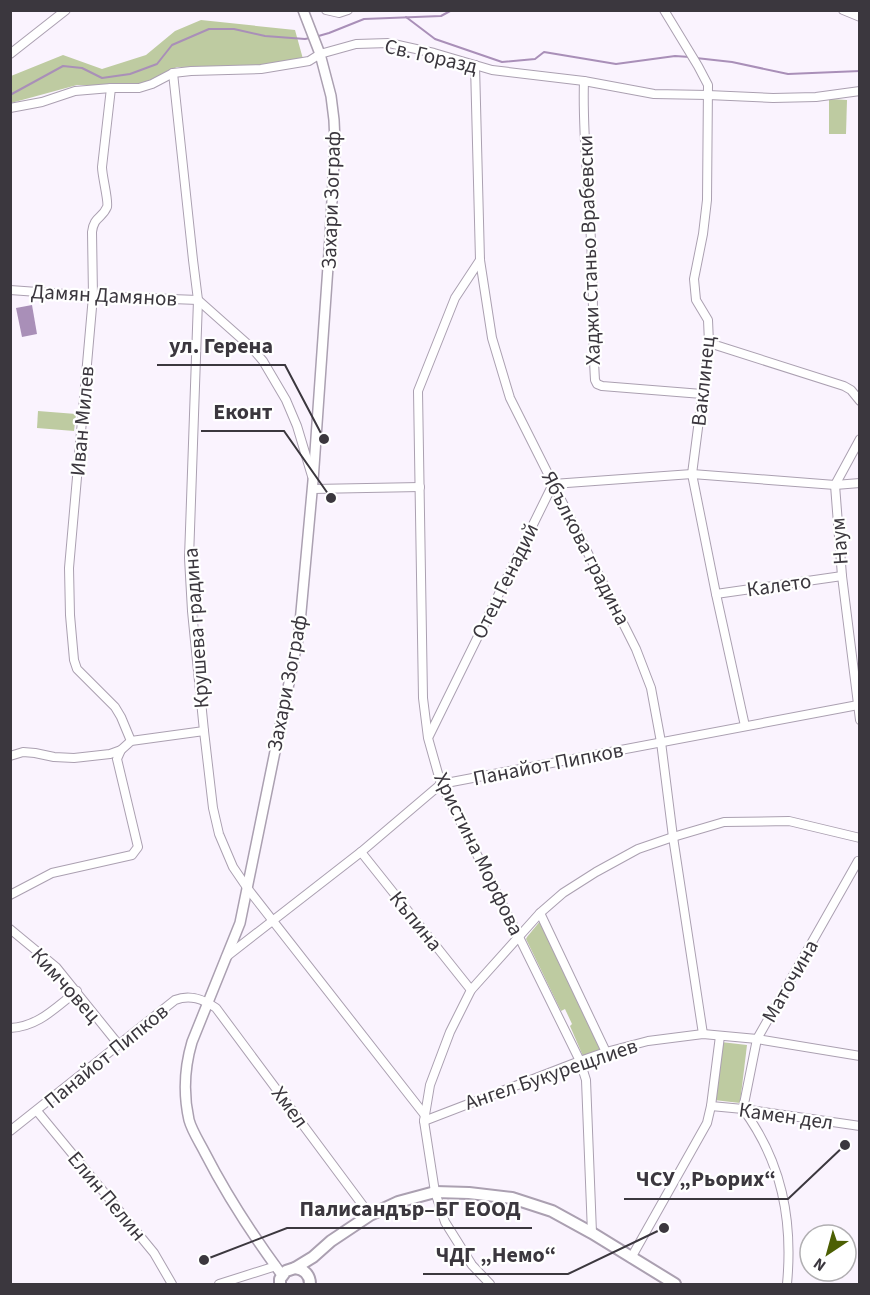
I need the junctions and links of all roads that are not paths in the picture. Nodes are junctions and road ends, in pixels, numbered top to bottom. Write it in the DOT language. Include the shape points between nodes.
graph roads {
  1 [pos="66,10"];
  2 [pos="303,10"];
  3 [pos="326,10"];
  4 [pos="348,10"];
  5 [pos="664,10"];
  6 [pos="843,10"];
  7 [pos="860,17"];
  8 [pos="319,50"];
  9 [pos="10,54"];
  10 [pos="475,65"];
  11 [pos="173,73"];
  12 [pos="584,81"];
  13 [pos="111,88"];
  14 [pos="860,91"];
  15 [pos="708,95"];
  16 [pos="10,108"];
  17 [pos="480,260"];
  18 [pos="10,290"];
  19 [pos="93,296"];
  20 [pos="198,300"];
  21 [pos="709,343"];
  22 [pos="702,394"];
  23 [pos="860,401"];
  24 [pos="860,439"];
  25 [pos="692,474"];
  26 [pos="860,483"];
  27 [pos="553,484"];
  28 [pos="313,485"];
  29 [pos="835,485"];
  30 [pos="420,487"];
  31 [pos="842,576"];
  32 [pos="716,594"];
  33 [pos="858,705"];
  34 [pos="860,720"];
  35 [pos="745,726"];
  36 [pos="204,731"];
  37 [pos="428,738"];
  38 [pos="131,741"];
  39 [pos="661,742"];
  40 [pos="121,750"];
  41 [pos="10,756"];
  42 [pos="441,784"];
  43 [pos="673,837"];
  44 [pos="860,838"];
  45 [pos="361,852"];
  46 [pos="859,862"];
  47 [pos="248,889"];
  48 [pos="10,895"];
  49 [pos="540,913"];
  50 [pos="272,921"];
  51 [pos="10,929"];
  52 [pos="519,937"];
  53 [pos="224,959"];
  54 [pos="471,990"];
  55 [pos="77,991"];
  56 [pos="207,1002"];
  57 [pos="10,1028"];
  58 [pos="703,1034"];
  59 [pos="720,1036"];
  60 [pos="757,1040"];
  61 [pos="118,1045"];
  62 [pos="606,1052"];
  63 [pos="860,1056"];
  64 [pos="580,1060"];
  65 [pos="711,1106"];
  66 [pos="743,1109"];
  67 [pos="37,1111"];
  68 [pos="424,1117"];
  69 [pos="860,1126"];
  70 [pos="10,1131"];
  71 [pos="435,1191"];
  72 [pos="370,1215"];
  73 [pos="592,1233"];
  74 [pos="313,1257"];
  75 [pos="631,1258"];
  76 [pos="295,1268"];
  77 [pos="279,1275"];
  78 [pos="309,1280"];
  79 [pos="172,1284"];
  80 [pos="219,1284"];
  81 [pos="490,1284"];
  82 [pos="675,1284"];
  83 [pos="787,1284"];
  1 -- 9 [label="street"];
  2 -- 8 [label="street, Захари Зограф"];
  3 -- 4 [label="street"];
  5 -- 15 [label="street, Ваклинец" via="708,85"];
  6 -- 7 [label="street"];
  8 -- 10 [label="street, Св. Горазд" via="389,43"];
  8 -- 11 [label="street, Св. Горазд" via="309,61 261,69"];
  8 -- 28 [label="street, Захари Зограф" via="331,96 335,143"];
  10 -- 12 [label="street, Св. Горазд"];
  10 -- 17 [label="street, Ябълкова градина"];
  11 -- 13 [label="street, Св. Горазд" via="139,88"];
  11 -- 20 [label="street, Крушева градина"];
  12 -- 15 [label="street, Св. Горазд" via="654,94"];
  12 -- 22 [label="street, Хаджи Станьо Врабевски" via="595,380 602,386"];
  13 -- 16 [label="street, Св. Горазд" via="75,91"];
  13 -- 19 [label="street, Иван Милев" via="102,167 108,201 107,208 93,223"];
  14 -- 15 [label="street, Св. Горазд" via="816,97"];
  15 -- 21 [label="street, Ваклинец" via="707,200 694,279 696,300 708,320"];
  17 -- 27 [label="street, Ябълкова градина" via="492,338 510,398"];
  17 -- 30 [label="street, Христина Морфова" via="455,298 418,391"];
  18 -- 19 [label="street, Дамян Дамянов"];
  19 -- 20 [label="street, Дамян Дамянов"];
  19 -- 38 [label="street, Иван Милев" via="69,568 71,626 77,669 115,707"];
  20 -- 28 [label="street" via="263,361 297,426"];
  20 -- 36 [label="street, Крушева градина" via="189,558"];
  21 -- 22 [label="street, Ваклинец"];
  21 -- 23 [label="street" via="844,386"];
  22 -- 25 [label="street, Ваклинец"];
  24 -- 29 [label="street"];
  25 -- 27 [label="street"];
  25 -- 29 [label="street"];
  25 -- 32 [label="street, Ваклинец"];
  26 -- 29 [label="street"];
  27 -- 37 [label="street, Отец Генадий"];
  27 -- 39 [label="street, Ябълкова градина" via="636,649 651,688"];
  28 -- 30 [label="street"];
  28 -- 47 [label="street, Захари Зограф" via="299,634"];
  29 -- 31 [label="street, Наум"];
  30 -- 37 [label="street, Христина Морфова" via="423,698"];
  31 -- 32 [label="street, Калето"];
  31 -- 33 [label="street, Наум"];
  32 -- 35 [label="street, Ваклинец"];
  33 -- 34 [label="street, Наум"];
  33 -- 35 [label="street, Панайот Пипков"];
  35 -- 39 [label="street, Панайот Пипков"];
  36 -- 38 [label="street"];
  36 -- 47 [label="street, Крушева градина" via="219,834 233,867"];
  37 -- 42 [label="street, Христина Морфова"];
  38 -- 40 [label="street"];
  39 -- 42 [label="street, Панайот Пипков"];
  39 -- 43 [label="street, Ябълкова градина"];
  40 -- 41 [label="street" via="74,758 35,753"];
  40 -- 48 [label="street" via="117,759 138,847 132,855 52,873"];
  42 -- 45 [label="street, Панайот Пипков"];
  42 -- 52 [label="street, Христина Морфова"];
  43 -- 44 [label="street" via="724,822 789,821"];
  43 -- 49 [label="street" via="638,849 596,872"];
  43 -- 58 [label="street, Ябълкова градина"];
  45 -- 50 [label="street, Панайот Пипков"];
  45 -- 54 [label="street, Къпина"];
  46 -- 60 [label="street, Маточина"];
  47 -- 50 [label="street, Крушева градина"];
  47 -- 53 [label="street, Захари Зограф" via="240,923"];
  49 -- 52 [label="street"];
  49 -- 62 [label="street, Христина Морфова"];
  50 -- 53 [label="street, Панайот Пипков"];
  50 -- 68 [label="street, Крушева градина"];
  51 -- 55 [label="street, Кимчовец" via="56,967"];
  52 -- 54 [label="street"];
  52 -- 64 [label="street, Христина Морфова"];
  53 -- 56 [label="street, Захари Зограф"];
  54 -- 68 [label="street" via="430,1085"];
  55 -- 57 [label="street" via="40,1020"];
  55 -- 61 [label="street, Кимчовец"];
  56 -- 61 [label="street, Панайот Пипков" via="191,997 175,1000"];
  56 -- 72 [label="street, Хмел" via="226,1020"];
  56 -- 77 [label="street, Захари Зограф" via="184,1078 190,1123 216,1175"];
  58 -- 59 [label="street, Ангел Букурещлиев"];
  58 -- 62 [label="street, Ангел Букурещлиев" via="648,1041"];
  59 -- 60 [label="street, Ангел Букурещлиев"];
  59 -- 65 [label="street"];
  60 -- 63 [label="street, Ангел Букурещлиев"];
  60 -- 66 [label="street, Маточина"];
  61 -- 67 [label="street, Панайот Пипков"];
  62 -- 64 [label="street, Ангел Букурещлиев"];
  64 -- 68 [label="street, Ангел Букурещлиев"];
  64 -- 73 [label="street, Христина Морфова" via="586,1080"];
  65 -- 66 [label="street, Камен дел"];
  65 -- 75 [label="street" via="707,1123"];
  66 -- 69 [label="street, Камен дел"];
  66 -- 83 [label="street" via="758,1129 778,1175 788,1222"];
  67 -- 70 [label="street, Панайот Пипков"];
  67 -- 79 [label="street, Елин Пелин" via="154,1253"];
  68 -- 71 [label="street"];
  71 -- 72 [label="main road"];
  71 -- 73 [label="main road" via="512,1198 552,1211"];
  71 -- 81 [label="street" via="445,1222"];
  72 -- 74 [label="main road"];
  73 -- 75 [label="main road"];
  74 -- 76 [label="main road"];
  74 -- 78 [label="main road"];
  75 -- 82 [label="main road"];
  76 -- 77 [label="main road"];
  76 -- 78 [label="main road" via="302,1270"];
  77 -- 80 [label="street"];
}
